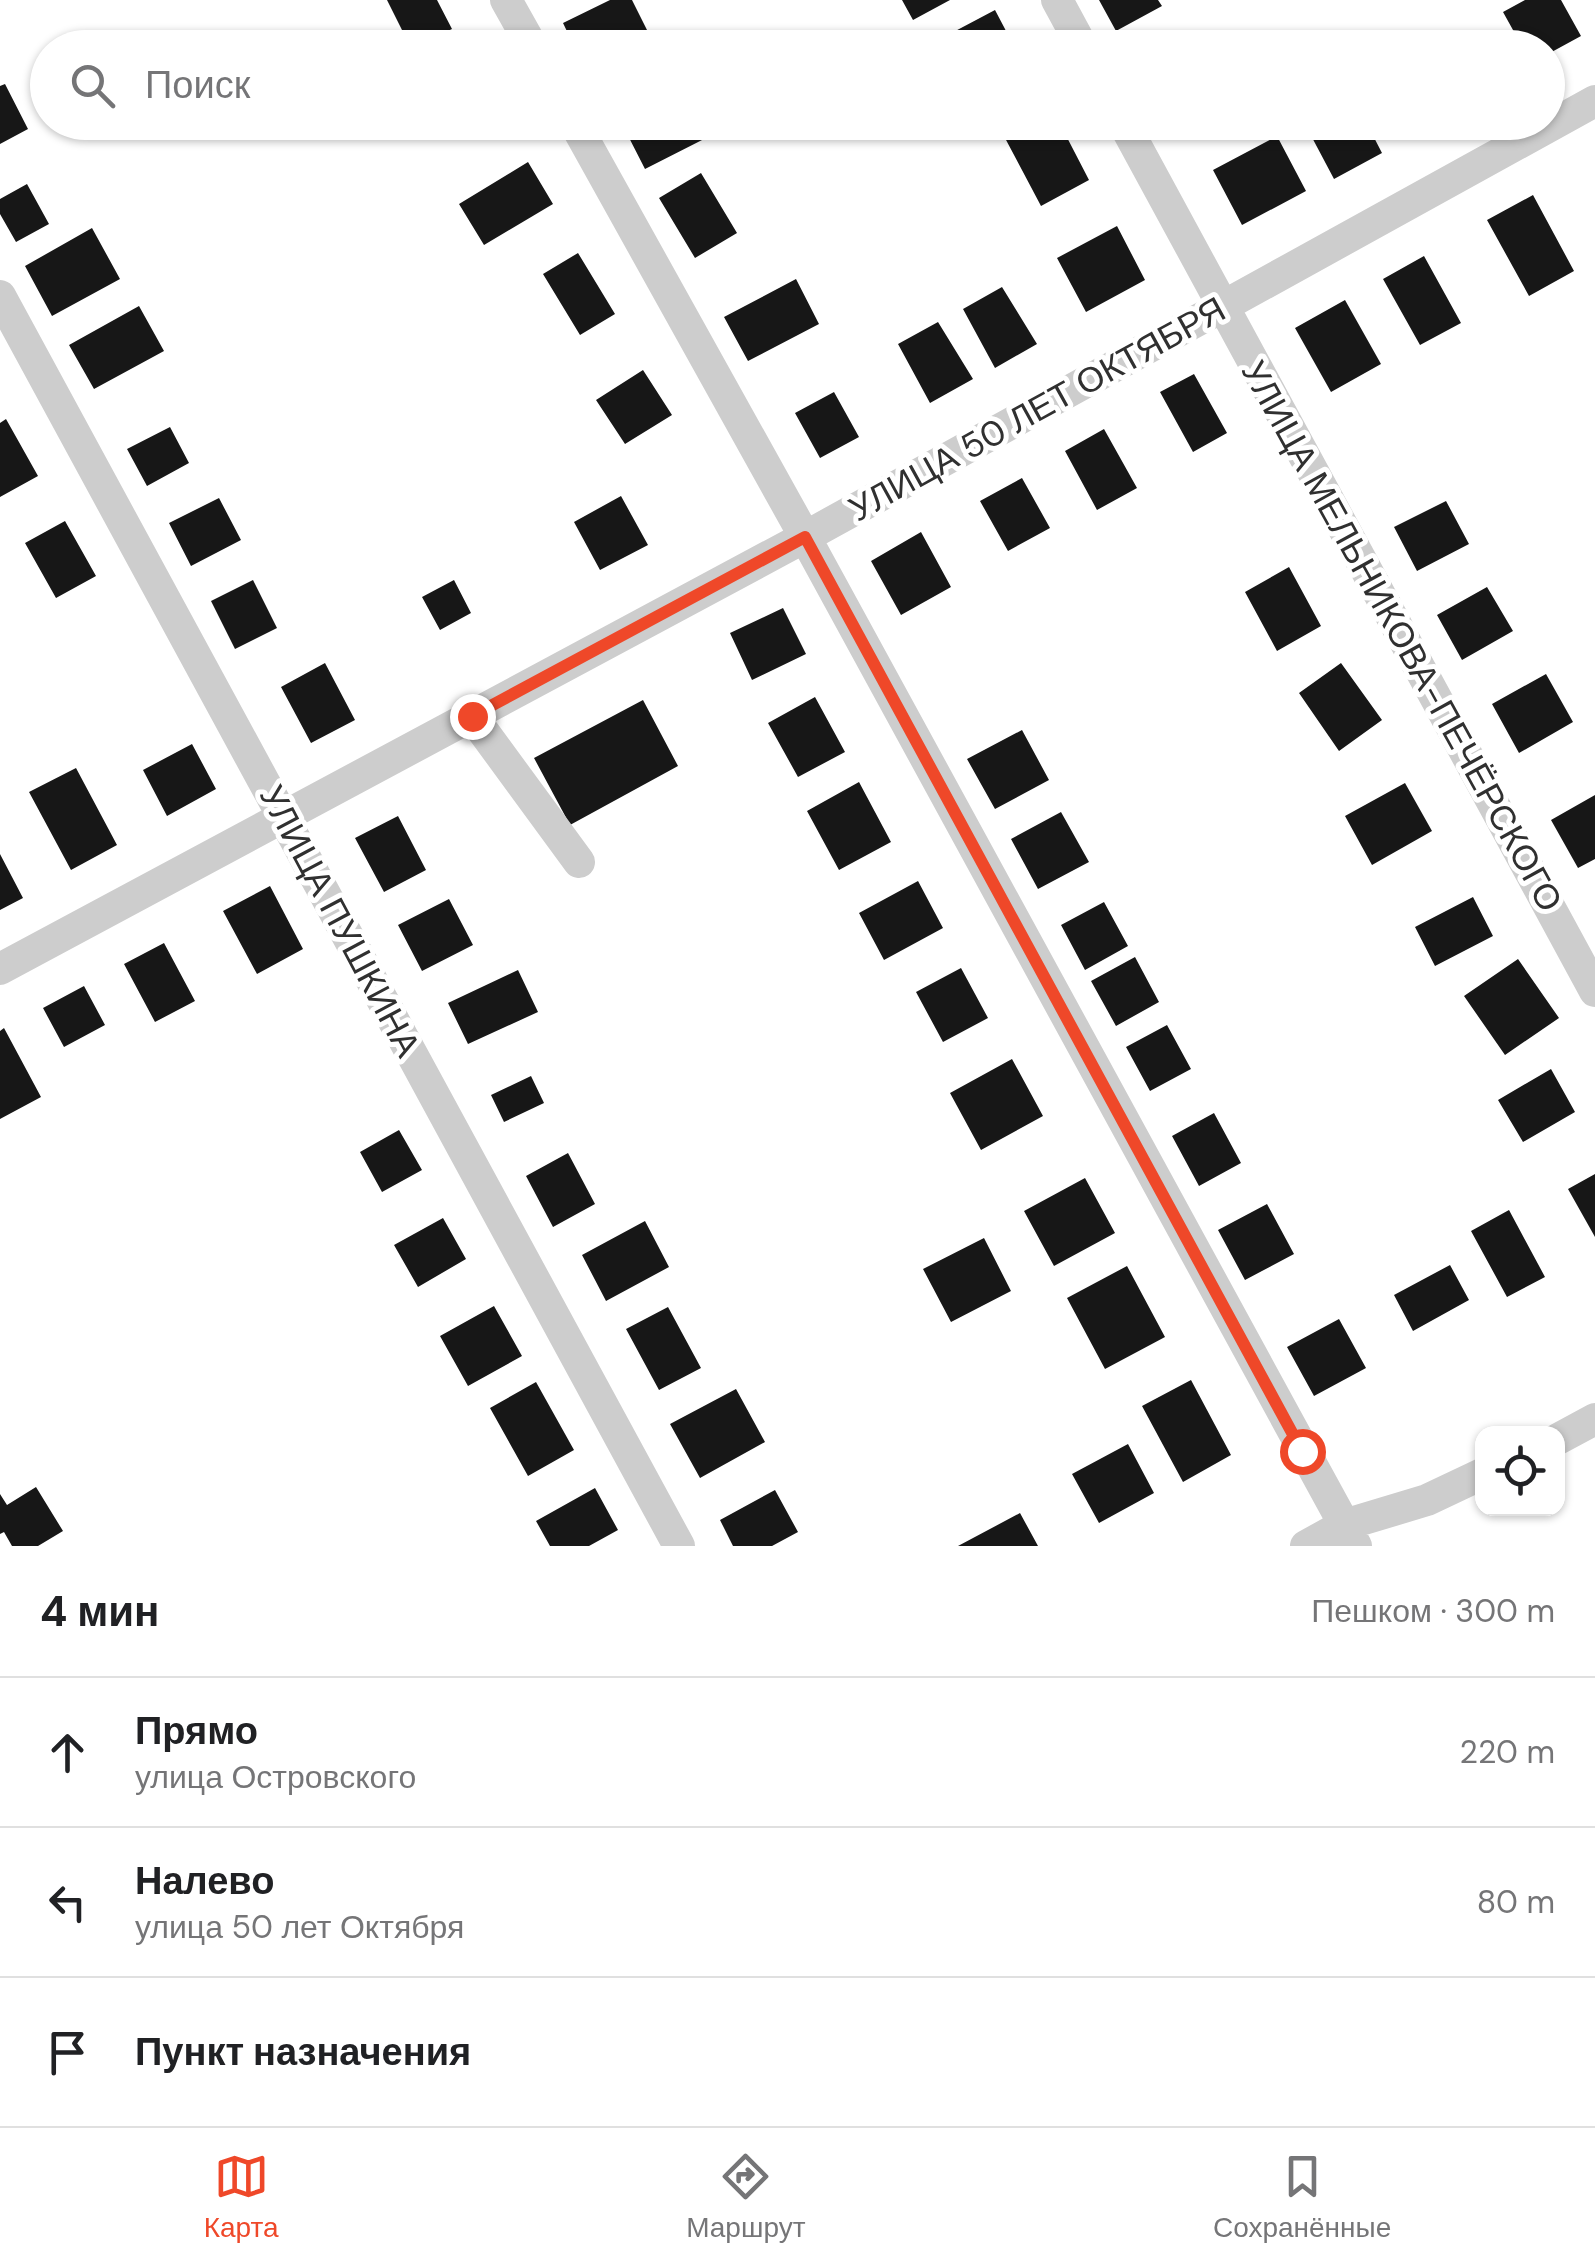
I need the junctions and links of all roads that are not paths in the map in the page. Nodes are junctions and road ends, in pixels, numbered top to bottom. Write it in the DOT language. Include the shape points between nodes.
graph roads {
  1 [pos="506,0"];
  2 [pos="1057,0"];
  3 [pos="523,30"];
  4 [pos="1073,30"];
  5 [pos="1595,101"];
  6 [pos="1565,118"];
  7 [pos="584,140"];
  8 [pos="1133,140"];
  9 [pos="1524,140"];
  10 [pos="0,296"];
  11 [pos="1223,306"];
  12 [pos="805,537"];
  13 [pos="472,716"];
  14 [pos="284,817"];
  15 [pos="579,862"];
  16 [pos="0,969"];
  17 [pos="1595,991"];
  18 [pos="1595,1419"];
  19 [pos="1565,1435"];
  20 [pos="1475,1477"];
  21 [pos="1350,1536"];
  22 [pos="679,1546"];
  23 [pos="1306,1546"];
  1 -- 3 [label="street"];
  2 -- 4 [label="street"];
  5 -- 6 [label="street, УЛИЦА 50 ЛЕТ ОКТЯБРЯ"];
  7 -- 12 [label="street"];
  8 -- 11 [label="street, УЛИЦА МЕЛЬНИКОВА-ПЕЧЁРСКОГО"];
  9 -- 11 [label="street, УЛИЦА 50 ЛЕТ ОКТЯБРЯ"];
  10 -- 14 [label="street, УЛИЦА ПУШКИНА"];
  11 -- 12 [label="street, УЛИЦА 50 ЛЕТ ОКТЯБРЯ"];
  11 -- 17 [label="street, УЛИЦА МЕЛЬНИКОВА-ПЕЧЁРСКОГО"];
  12 -- 13 [label="street, УЛИЦА 50 ЛЕТ ОКТЯБРЯ"];
  12 -- 21 [label="street"];
  13 -- 14 [label="street, УЛИЦА 50 ЛЕТ ОКТЯБРЯ"];
  13 -- 15 [label="street"];
  14 -- 16 [label="street, УЛИЦА 50 ЛЕТ ОКТЯБРЯ"];
  14 -- 22 [label="street, УЛИЦА ПУШКИНА"];
  18 -- 19 [label="street"];
  20 -- 21 [label="street"];
  21 -- 23 [label="street"];
}
